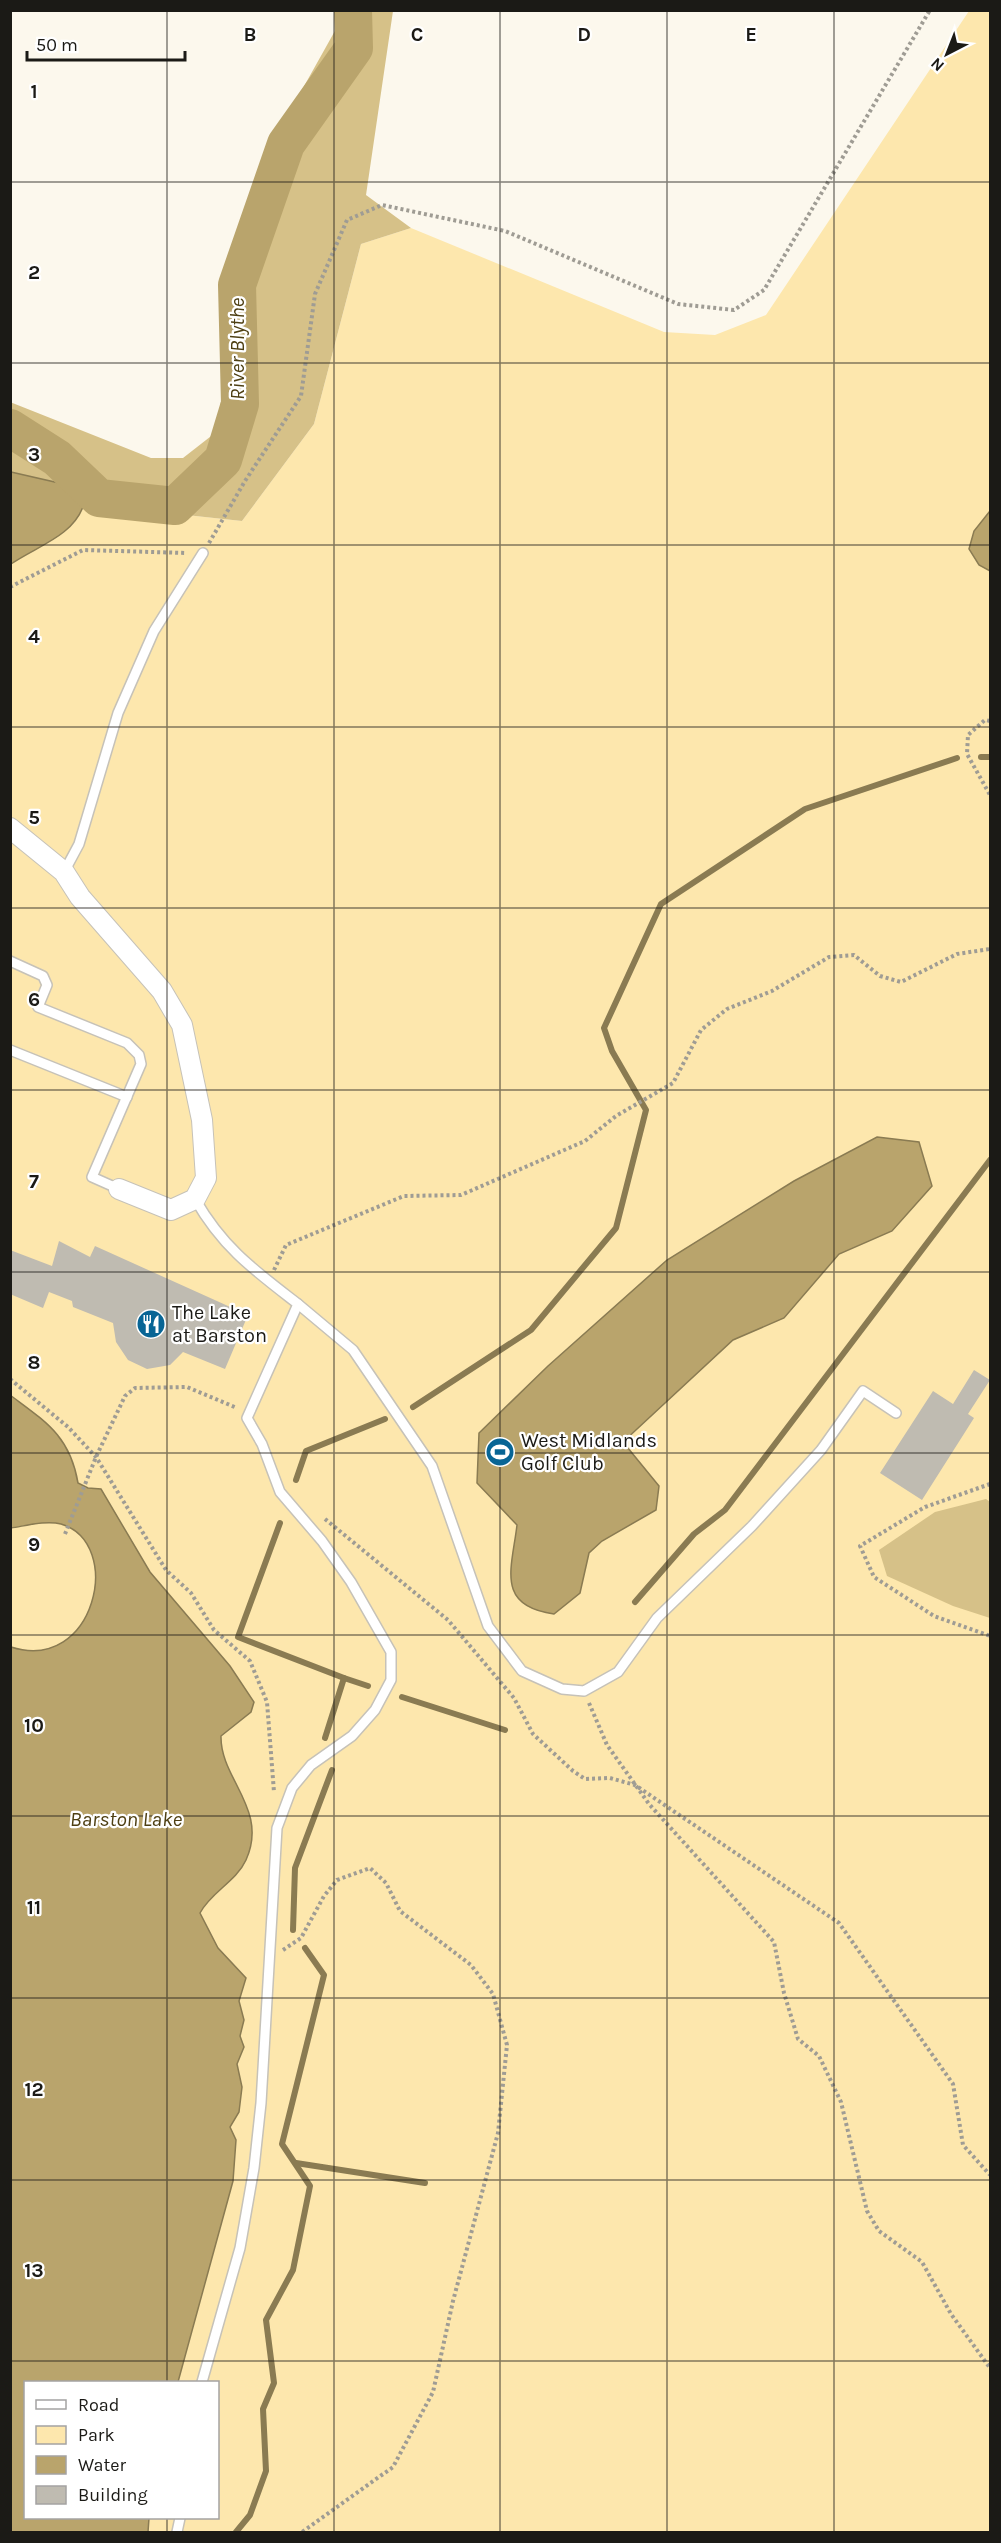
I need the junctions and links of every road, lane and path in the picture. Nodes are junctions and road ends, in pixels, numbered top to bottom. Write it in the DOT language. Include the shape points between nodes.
graph roads {
  1 [pos="930,10"];
  2 [pos="203,553"];
  3 [pos="10,587"];
  4 [pos="990,720"];
  5 [pos="990,795"];
  6 [pos="10,828"];
  7 [pos="64,872"];
  8 [pos="990,949"];
  9 [pos="10,961"];
  10 [pos="10,1050"];
  11 [pos="127,1097"];
  12 [pos="119,1189"];
  13 [pos="195,1199"];
  14 [pos="268,1281"];
  15 [pos="298,1304"];
  16 [pos="10,1379"];
  17 [pos="896,1413"];
  18 [pos="248,1414"];
  19 [pos="96,1457"];
  20 [pos="990,1484"];
  21 [pos="293,1508"];
  22 [pos="65,1534"];
  23 [pos="990,1636"];
  24 [pos="584,1691"];
  25 [pos="635,1785"];
  26 [pos="277,1828"];
  27 [pos="269,1945"];
  28 [pos="990,2175"];
  29 [pos="990,2368"];
  30 [pos="202,2381"];
  31 [pos="302,2532"];
  1 -- 2 [label="path" via="764,290 734,309 678,304 505,231 382,205 346,220 315,294 302,396"];
  2 -- 3 [label="path" via="83,550"];
  2 -- 7 [label="lane" via="154,631 123,703 79,844"];
  4 -- 5 [label="path" via="968,735 967,754"];
  6 -- 7 [label="street"];
  7 -- 13 [label="street" via="80,897 162,991 182,1025 203,1131 206,1178"];
  8 -- 14 [label="path" via="957,954 902,982 880,976 854,955 829,957 772,991 727,1009 701,1030 673,1083 616,1116 585,1142 461,1195 404,1196 286,1245"];
  9 -- 11 [label="lane" via="43,976 47,985 38,1007 127,1043 140,1055 141,1064"];
  10 -- 11 [label="lane"];
  11 -- 12 [label="lane" via="92,1177"];
  12 -- 13 [label="street" via="171,1210"];
  13 -- 14 [label="lane" via="233,1253"];
  14 -- 15 [label="lane"];
  15 -- 18 [label="lane"];
  15 -- 24 [label="lane" via="353,1350 432,1466 488,1626 522,1671 562,1689"];
  16 -- 19 [label="path" via="68,1427"];
  17 -- 24 [label="lane" via="863,1391 821,1450 752,1526 657,1618 618,1672"];
  18 -- 19 [label="path" via="187,1388 135,1388 125,1396"];
  18 -- 21 [label="lane" via="280,1492"];
  19 -- 22 [label="path"];
  19 -- 26 [label="path" via="166,1570 191,1593 214,1630 250,1661 267,1702"];
  20 -- 23 [label="path" via="925,1507 860,1546 874,1577 934,1616"];
  21 -- 25 [label="path" via="322,1517 448,1620 514,1698 532,1734 573,1771 585,1779 610,1778"];
  21 -- 26 [label="lane" via="322,1541 374,1618 391,1652 391,1680 375,1710 352,1736 311,1764 292,1788"];
  24 -- 25 [label="path" via="607,1745"];
  25 -- 28 [label="path" via="839,1923 952,2084 963,2145"];
  25 -- 29 [label="path" via="774,1942 798,2039 819,2056 841,2102 867,2211 879,2231 922,2262 951,2314"];
  26 -- 27 [label="lane"];
  27 -- 30 [label="lane" via="254,2168 240,2248"];
  27 -- 31 [label="path" via="282,1950 301,1938 337,1880 370,1868 386,1882 400,1911 471,1965 493,1994 507,2046 498,2133 433,2392 393,2467"];
}
